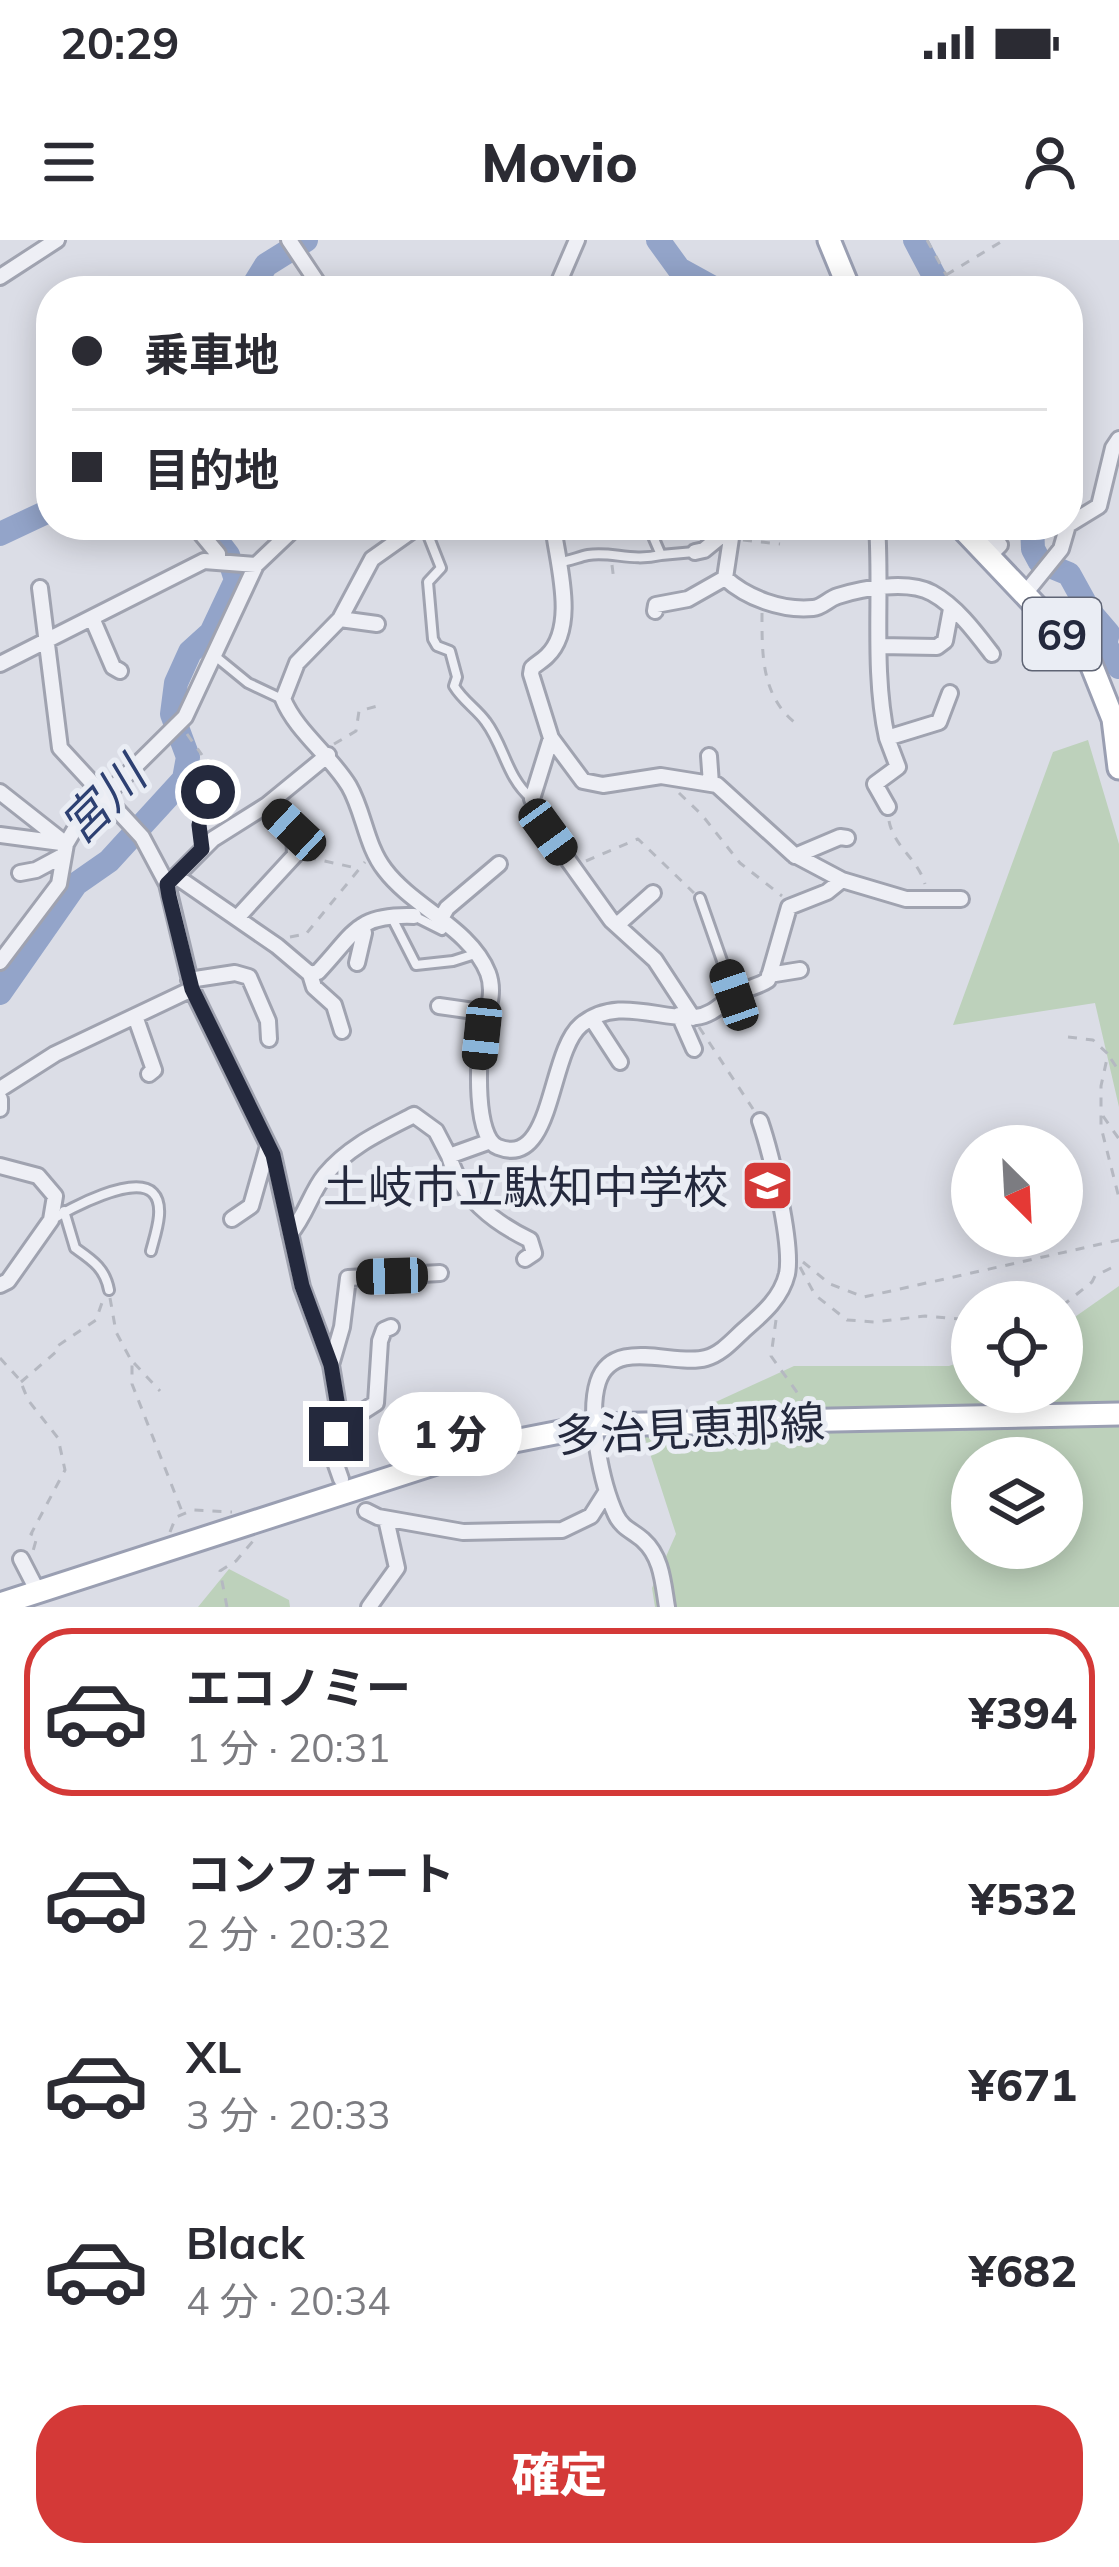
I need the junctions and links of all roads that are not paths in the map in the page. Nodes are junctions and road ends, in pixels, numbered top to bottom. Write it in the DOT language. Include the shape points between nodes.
graph roads {
  1 [pos="57,240"];
  2 [pos="289,240"];
  3 [pos="577,240"];
  4 [pos="830,240"];
  5 [pos="313,276"];
  6 [pos="561,276"];
  7 [pos="844,276"];
  8 [pos="0,278"];
  9 [pos="1119,440"];
  10 [pos="1083,516"];
  11 [pos="206,540"];
  12 [pos="282,540"];
  13 [pos="400,540"];
  14 [pos="428,540"];
  15 [pos="555,540"];
  16 [pos="655,540"];
  17 [pos="718,540"];
  18 [pos="730,540"];
  19 [pos="878,540"];
  20 [pos="972,540"];
  21 [pos="996,540"];
  22 [pos="1062,540"];
  23 [pos="695,552"];
  24 [pos="662,555"];
  25 [pos="987,558"];
  26 [pos="557,562"];
  27 [pos="220,563"];
  28 [pos="256,565"];
  29 [pos="725,578"];
  30 [pos="40,588"];
  31 [pos="881,588"];
  32 [pos="1023,596"];
  33 [pos="951,609"];
  34 [pos="655,611"];
  35 [pos="92,618"];
  36 [pos="340,619"];
  37 [pos="376,624"];
  38 [pos="46,641"];
  39 [pos="879,646"];
  40 [pos="992,654"];
  41 [pos="214,655"];
  42 [pos="0,664"];
  43 [pos="120,671"];
  44 [pos="950,693"];
  45 [pos="283,699"];
  46 [pos="551,738"];
  47 [pos="887,738"];
  48 [pos="326,753"];
  49 [pos="709,756"];
  50 [pos="209,766"];
  51 [pos="1119,768"];
  52 [pos="711,784"];
  53 [pos="0,792"];
  54 [pos="105,796"];
  55 [pos="532,799"];
  56 [pos="267,805"];
  57 [pos="888,807"];
  58 [pos="0,835"];
  59 [pos="848,838"];
  60 [pos="202,849"];
  61 [pos="65,850"];
  62 [pos="795,856"];
  63 [pos="499,864"];
  64 [pos="20,873"];
  65 [pos="172,880"];
  66 [pos="842,880"];
  67 [pos="653,893"];
  68 [pos="700,898"];
  69 [pos="961,899"];
  70 [pos="392,916"];
  71 [pos="414,916"];
  72 [pos="238,918"];
  73 [pos="443,923"];
  74 [pos="617,925"];
  75 [pos="362,926"];
  76 [pos="476,953"];
  77 [pos="0,962"];
  78 [pos="357,963"];
  79 [pos="800,970"];
  80 [pos="310,974"];
  81 [pos="769,975"];
  82 [pos="191,985"];
  83 [pos="734,995"];
  84 [pos="439,1006"];
  85 [pos="488,1013"];
  86 [pos="135,1016"];
  87 [pos="686,1017"];
  88 [pos="592,1018"];
  89 [pos="342,1030"];
  90 [pos="269,1039"];
  91 [pos="694,1049"];
  92 [pos="620,1062"];
  93 [pos="148,1074"];
  94 [pos="0,1089"];
  95 [pos="0,1099"];
  96 [pos="0,1109"];
  97 [pos="760,1121"];
  98 [pos="488,1142"];
  99 [pos="268,1146"];
  100 [pos="449,1156"];
  101 [pos="0,1166"];
  102 [pos="57,1216"];
  103 [pos="232,1219"];
  104 [pos="290,1234"];
  105 [pos="151,1251"];
  106 [pos="525,1259"];
  107 [pos="440,1273"];
  108 [pos="0,1285"];
  109 [pos="109,1290"];
  110 [pos="391,1327"];
  111 [pos="331,1365"];
  112 [pos="338,1410"];
  113 [pos="1119,1414"];
  114 [pos="596,1425"];
  115 [pos="341,1479"];
  116 [pos="604,1494"];
  117 [pos="366,1511"];
  118 [pos="386,1519"];
  119 [pos="24,1565"];
  120 [pos="38,1592"];
  121 [pos="0,1604"];
  122 [pos="369,1607"];
  123 [pos="667,1607"];
  1 -- 8 [label="street"];
  2 -- 5 [label="street"];
  3 -- 6 [label="street"];
  4 -- 7 [label="main road"];
  9 -- 10 [label="street" via="1099,506"];
  11 -- 27 [label="street"];
  12 -- 28 [label="street"];
  13 -- 36 [label="street" via="372,559"];
  14 -- 55 [label="lane" via="440,568 428,582 433,639 450,651 454,686"];
  15 -- 26 [label="street"];
  16 -- 24 [label="lane"];
  17 -- 23 [label="street"];
  18 -- 29 [label="street"];
  19 -- 31 [label="street"];
  20 -- 25 [label="main road, 69"];
  21 -- 25 [label="street" via="1000,545"];
  22 -- 32 [label="street"];
  23 -- 24 [label="lane"];
  24 -- 26 [label="lane"];
  25 -- 32 [label="main road, 69"];
  26 -- 46 [label="street" via="558,638 531,674"];
  27 -- 28 [label="street"];
  27 -- 35 [label="street" via="204,562"];
  28 -- 41 [label="street"];
  29 -- 31 [label="street" via="777,606 814,608"];
  29 -- 34 [label="street"];
  30 -- 38 [label="street"];
  31 -- 33 [label="street" via="920,589"];
  31 -- 39 [label="street"];
  32 -- 51 [label="main road, 69" via="1091,664 1113,719"];
  33 -- 39 [label="street" via="937,647"];
  33 -- 40 [label="street"];
  35 -- 38 [label="street"];
  35 -- 43 [label="street"];
  36 -- 37 [label="street"];
  36 -- 45 [label="street" via="297,663"];
  38 -- 42 [label="street"];
  38 -- 54 [label="street" via="60,748"];
  39 -- 47 [label="street"];
  41 -- 45 [label="lane"];
  41 -- 54 [label="street" via="177,725"];
  44 -- 47 [label="street" via="939,722"];
  45 -- 48 [label="street"];
  46 -- 52 [label="street" via="592,784 661,776"];
  46 -- 55 [label="street"];
  47 -- 57 [label="street" via="898,767 875,784"];
  48 -- 56 [label="street"];
  48 -- 73 [label="street" via="352,790 377,855"];
  49 -- 52 [label="street"];
  50 -- 60 [label="lane"];
  52 -- 62 [label="street"];
  53 -- 61 [label="street"];
  54 -- 61 [label="street"];
  54 -- 65 [label="street"];
  55 -- 74 [label="street"];
  56 -- 60 [label="street"];
  56 -- 72 [label="street" via="294,830 295,855"];
  58 -- 61 [label="street"];
  59 -- 62 [label="street"];
  60 -- 65 [label="street"];
  61 -- 64 [label="street"];
  61 -- 77 [label="street" via="59,884"];
  62 -- 66 [label="street"];
  63 -- 73 [label="street" via="447,908"];
  65 -- 72 [label="street"];
  65 -- 82 [label="street"];
  66 -- 69 [label="street" via="906,899"];
  66 -- 81 [label="street" via="792,904"];
  67 -- 74 [label="street"];
  68 -- 83 [label="lane"];
  70 -- 71 [label="street"];
  70 -- 75 [label="street"];
  70 -- 76 [label="lane" via="416,964"];
  71 -- 73 [label="lane" via="442,930"];
  72 -- 80 [label="street"];
  73 -- 76 [label="street"];
  74 -- 87 [label="street" via="655,960"];
  75 -- 78 [label="street"];
  75 -- 80 [label="street"];
  76 -- 85 [label="street" via="491,982"];
  79 -- 81 [label="street"];
  80 -- 89 [label="street"];
  81 -- 83 [label="street"];
  82 -- 86 [label="street"];
  82 -- 90 [label="street" via="249,977"];
  82 -- 99 [label="street"];
  83 -- 87 [label="street"];
  84 -- 85 [label="street"];
  85 -- 98 [label="street" via="479,1071"];
  86 -- 93 [label="street" via="154,1070"];
  86 -- 94 [label="street"];
  87 -- 88 [label="street" via="637,1010"];
  87 -- 91 [label="street"];
  88 -- 92 [label="street"];
  88 -- 98 [label="street" via="566,1046 538,1134 515,1149"];
  95 -- 96 [label="street"];
  97 -- 114 [label="street" via="788,1255 776,1298 714,1355 616,1360 597,1384"];
  98 -- 100 [label="street"];
  99 -- 103 [label="street" via="251,1206"];
  99 -- 104 [label="street"];
  100 -- 104 [label="street" via="436,1131 414,1115 347,1151"];
  100 -- 106 [label="street" via="473,1202 530,1240 534,1253"];
  101 -- 102 [label="street" via="38,1176 55,1196"];
  102 -- 105 [label="lane" via="119,1190 151,1190 158,1216"];
  102 -- 108 [label="street"];
  102 -- 109 [label="lane"];
  104 -- 111 [label="street"];
  107 -- 111 [label="street" via="348,1278"];
  110 -- 112 [label="street" via="380,1341 376,1403 362,1412"];
  111 -- 112 [label="street"];
  112 -- 115 [label="street" via="334,1459"];
  113 -- 114 [label="main road, 多治見恵那線"];
  114 -- 116 [label="street"];
  114 -- 120 [label="main road, 多治見恵那線" via="489,1446"];
  116 -- 118 [label="street" via="591,1516 562,1530 463,1532"];
  116 -- 123 [label="street" via="653,1553"];
  117 -- 118 [label="street"];
  118 -- 122 [label="street" via="397,1568"];
  119 -- 120 [label="street"];
  120 -- 121 [label="main road, 多治見恵那線"];
}
